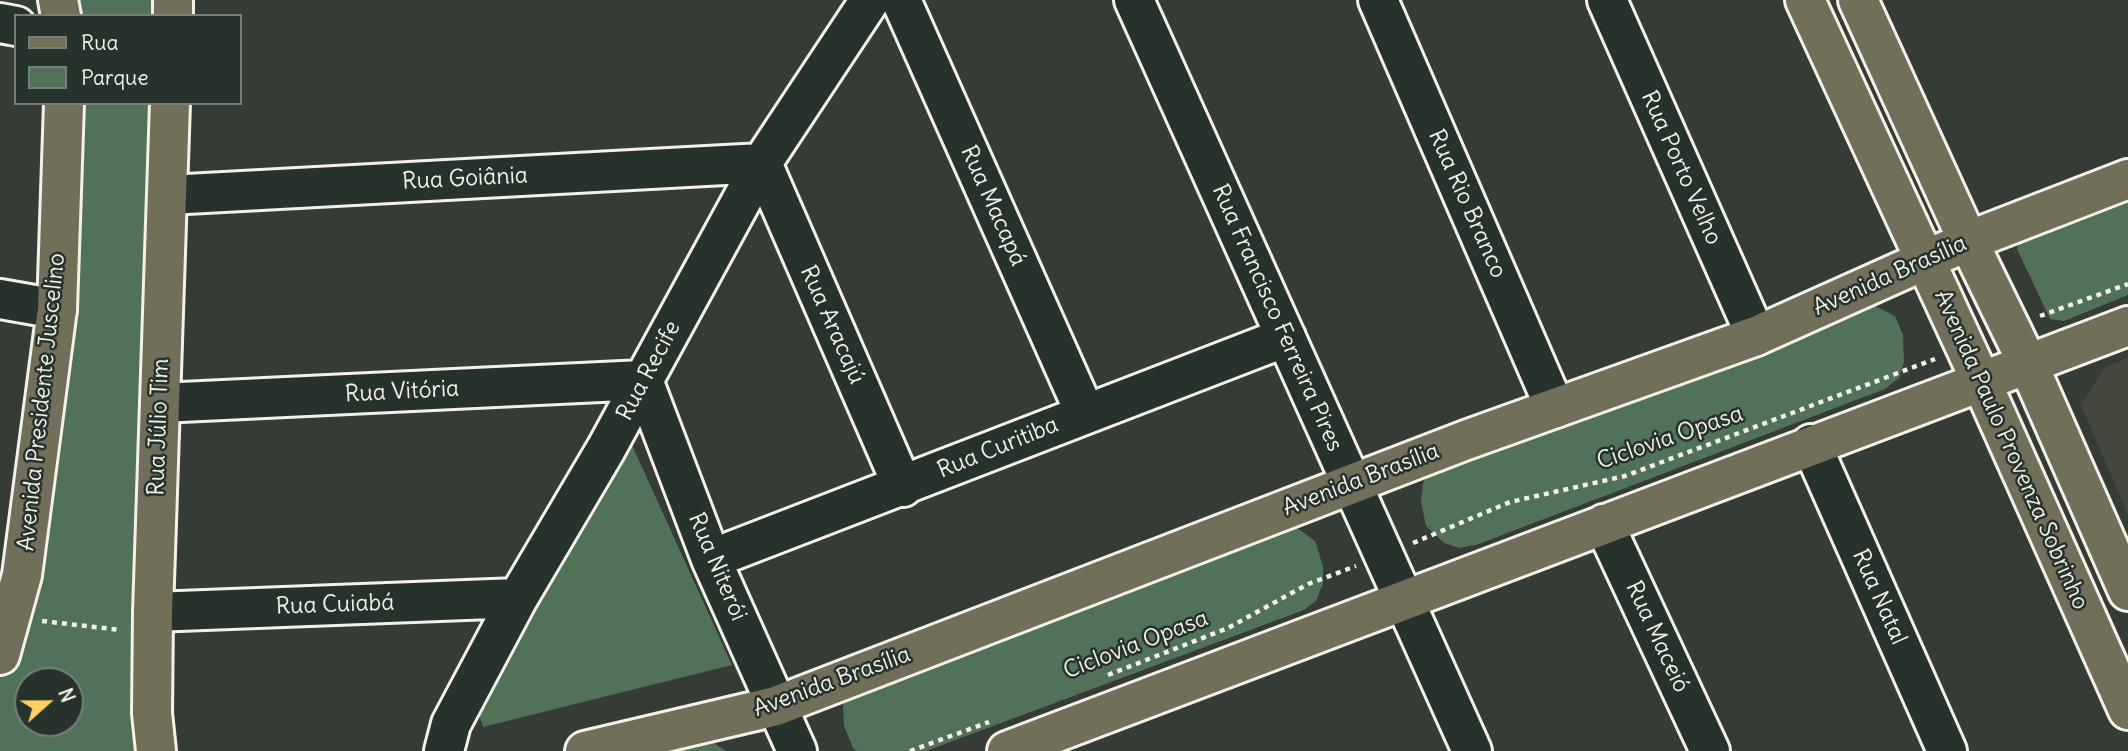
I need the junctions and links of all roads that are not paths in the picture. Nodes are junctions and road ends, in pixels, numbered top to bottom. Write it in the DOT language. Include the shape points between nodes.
graph roads {
  1 [pos="870,0"];
  2 [pos="901,0"];
  3 [pos="1134,0"];
  4 [pos="1378,0"];
  5 [pos="1607,0"];
  6 [pos="1805,0"];
  7 [pos="1858,0"];
  8 [pos="64,105"];
  9 [pos="170,105"];
  10 [pos="762,163"];
  11 [pos="2128,179"];
  12 [pos="168,195"];
  13 [pos="1968,242"];
  14 [pos="1926,260"];
  15 [pos="0,299"];
  16 [pos="57,309"];
  17 [pos="2128,326"];
  18 [pos="1756,336"];
  19 [pos="1286,337"];
  20 [pos="2027,362"];
  21 [pos="643,380"];
  22 [pos="1981,381"];
  23 [pos="160,403"];
  24 [pos="1555,408"];
  25 [pos="1085,413"];
  26 [pos="1811,444"];
  27 [pos="1352,483"];
  28 [pos="903,486"];
  29 [pos="1604,524"];
  30 [pos="711,559"];
  31 [pos="11,573"];
  32 [pos="2128,591"];
  33 [pos="519,598"];
  34 [pos="1404,600"];
  35 [pos="152,623"];
  36 [pos="0,656"];
  37 [pos="776,706"];
  38 [pos="2128,710"];
  39 [pos="1004,734"];
  40 [pos="1469,750"];
  41 [pos="156,751"];
  42 [pos="444,751"];
  43 [pos="585,751"];
  44 [pos="797,751"];
  45 [pos="1710,751"];
  46 [pos="1947,751"];
  1 -- 10 [label="street, Rua Recife"];
  2 -- 25 [label="street, Rua Macapá"];
  3 -- 19 [label="street, Rua Francisco Ferreira Pires"];
  4 -- 24 [label="street, Rua Rio Branco"];
  5 -- 18 [label="street, Rua Porto Velho"];
  6 -- 14 [label="main road, Avenida Paulo Provenza Sobrinho"];
  7 -- 13 [label="main road, Avenida Paulo Provenza Sobrinho"];
  8 -- 16 [label="main road, Avenida Presidente Juscelino"];
  9 -- 12 [label="main road, Rua Júlio Tim"];
  10 -- 12 [label="street, Rua Goiânia"];
  10 -- 21 [label="street, Rua Recife"];
  10 -- 28 [label="street, Rua Aracajú"];
  11 -- 13 [label="main road, Avenida Brasília"];
  12 -- 23 [label="main road, Rua Júlio Tim"];
  13 -- 14 [label="main road, Avenida Brasília"];
  13 -- 20 [label="main road, Avenida Paulo Provenza Sobrinho"];
  14 -- 18 [label="main road, Avenida Brasília"];
  14 -- 22 [label="main road, Avenida Paulo Provenza Sobrinho"];
  15 -- 16 [label="street"];
  16 -- 31 [label="main road, Avenida Presidente Juscelino"];
  17 -- 20 [label="main road"];
  18 -- 24 [label="main road, Avenida Brasília"];
  19 -- 25 [label="street, Rua Curitiba"];
  19 -- 27 [label="street, Rua Francisco Ferreira Pires"];
  20 -- 22 [label="main road"];
  20 -- 32 [label="main road, Avenida Paulo Provenza Sobrinho"];
  21 -- 23 [label="street, Rua Vitória"];
  21 -- 30 [label="street, Rua Niterói"];
  21 -- 33 [label="street, Rua Recife"];
  22 -- 26 [label="main road"];
  22 -- 38 [label="main road, Avenida Paulo Provenza Sobrinho"];
  23 -- 35 [label="main road, Rua Júlio Tim"];
  24 -- 27 [label="main road, Avenida Brasília"];
  25 -- 28 [label="street, Rua Curitiba"];
  26 -- 29 [label="main road"];
  26 -- 46 [label="street, Rua Natal"];
  27 -- 34 [label="street, Rua Francisco Ferreira Pires"];
  27 -- 37 [label="main road, Avenida Brasília"];
  28 -- 30 [label="street, Rua Curitiba"];
  29 -- 34 [label="main road"];
  29 -- 45 [label="street, Rua Maceió"];
  30 -- 37 [label="street, Rua Niterói"];
  31 -- 36 [label="main road, Avenida Presidente Juscelino" via="10,618"];
  33 -- 35 [label="street, Rua Cuiabá"];
  33 -- 42 [label="street, Rua Recife" via="451,724"];
  34 -- 39 [label="main road"];
  34 -- 40 [label="street, Rua Francisco Ferreira Pires"];
  35 -- 41 [label="main road, Rua Júlio Tim"];
  37 -- 43 [label="main road, Avenida Brasília"];
  37 -- 44 [label="street, Rua Niterói"];
}
